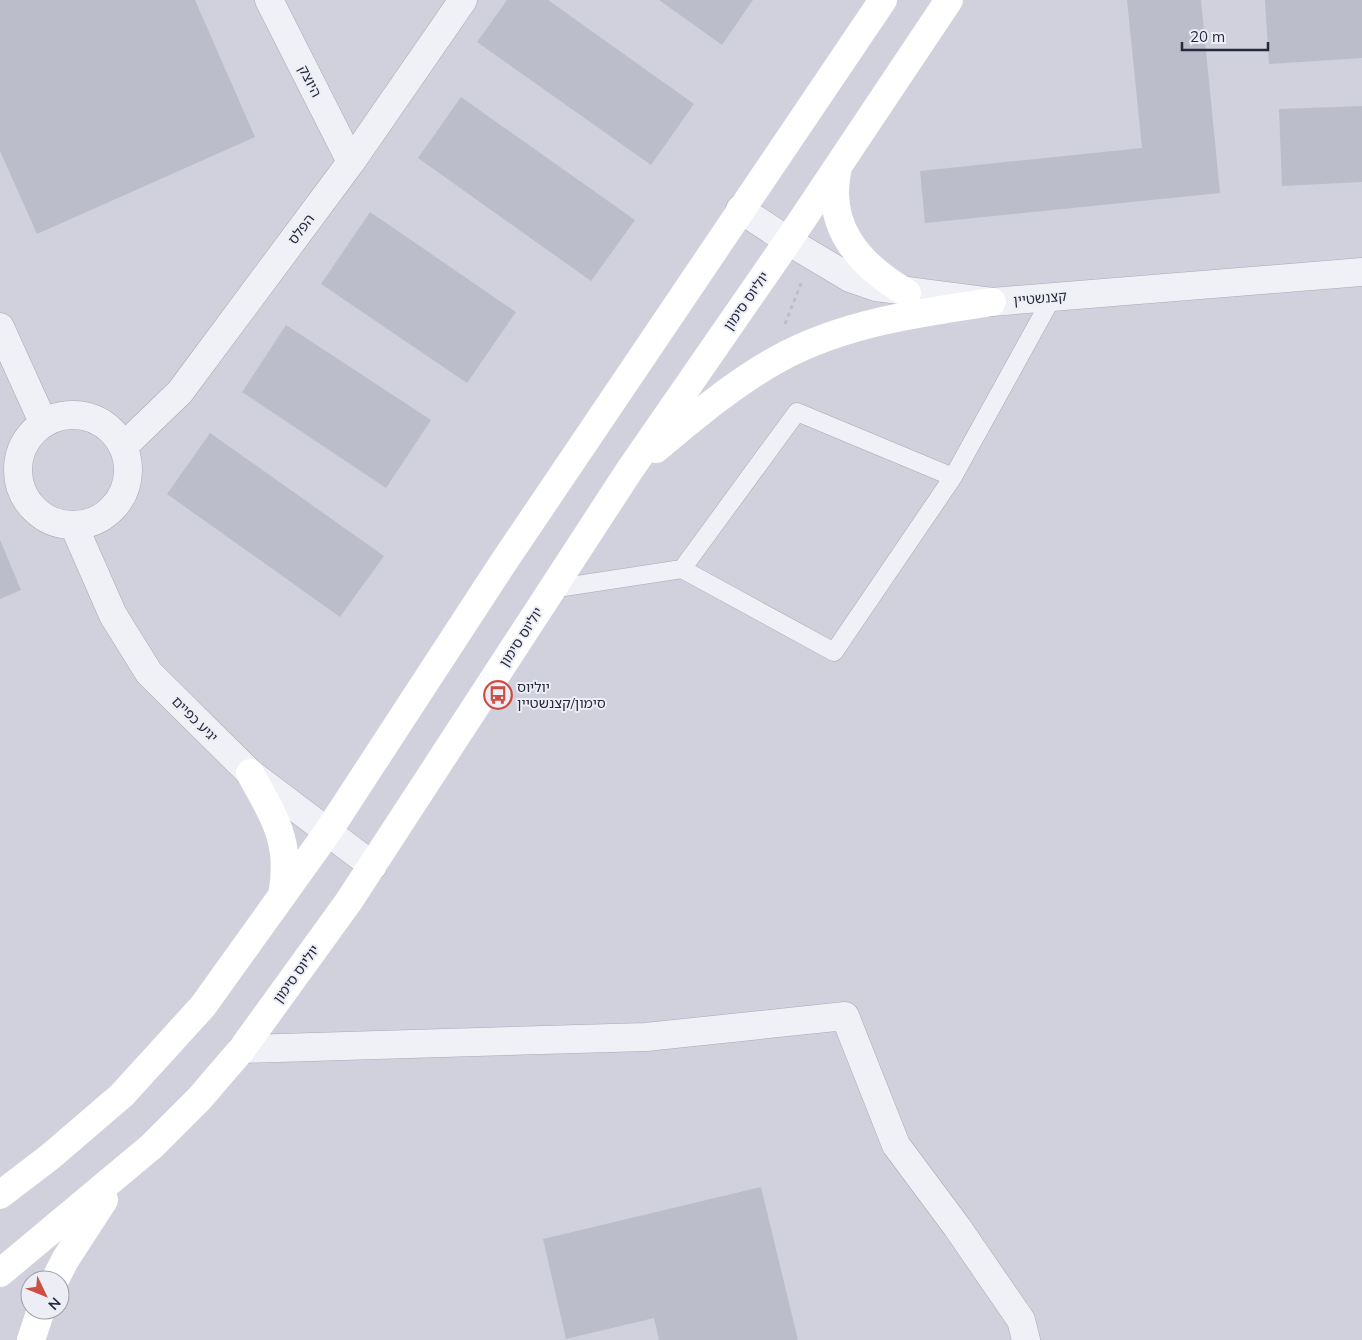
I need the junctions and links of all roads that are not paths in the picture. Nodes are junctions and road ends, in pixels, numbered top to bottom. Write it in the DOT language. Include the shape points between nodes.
graph roads {
  1 [pos="269,0"];
  2 [pos="464,0"];
  3 [pos="882,0"];
  4 [pos="949,0"];
  5 [pos="840,160"];
  6 [pos="351,162"];
  7 [pos="740,209"];
  8 [pos="788,241"];
  9 [pos="1362,272"];
  10 [pos="907,293"];
  11 [pos="1053,296"];
  12 [pos="992,302"];
  13 [pos="0,328"];
  14 [pos="43,422"];
  15 [pos="124,446"];
  16 [pos="630,471"];
  17 [pos="953,477"];
  18 [pos="10,491"];
  19 [pos="74,526"];
  20 [pos="682,569"];
  21 [pos="552,589"];
  22 [pos="250,773"];
  23 [pos="327,833"];
  24 [pos="373,866"];
  25 [pos="281,900"];
  26 [pos="242,1049"];
  27 [pos="125,1171"];
  28 [pos="0,1195"];
  29 [pos="61,1270"];
  30 [pos="0,1273"];
  31 [pos="38,1320"];
  32 [pos="31,1340"];
  33 [pos="1026,1340"];
  1 -- 6 [label="street, היוצק"];
  2 -- 6 [label="street, הפלס"];
  3 -- 7 [label="street"];
  4 -- 5 [label="street, יוליוס סימון"];
  5 -- 8 [label="street, יוליוס סימון"];
  5 -- 10 [label="street" via="834,201 836,217 844,233 873,268"];
  6 -- 15 [label="street, הפלס" via="180,392"];
  7 -- 8 [label="street, קצנשטיין"];
  7 -- 23 [label="street"];
  8 -- 10 [label="street, קצנשטיין" via="850,278 876,288"];
  8 -- 16 [label="street, יוליוס סימון"];
  9 -- 11 [label="street, קצנשטיין"];
  10 -- 12 [label="street, קצנשטיין"];
  11 -- 12 [label="street, קצנשטיין"];
  11 -- 17 [label="lane"];
  12 -- 16 [label="street" via="920,312 869,324 782,357 737,384"];
  13 -- 14 [label="street"];
  14 -- 15 [label="street" via="61,415 80,414 98,420 113,431"];
  14 -- 18 [label="street" via="20,450"];
  15 -- 19 [label="street" via="129,464 127,482 120,499 108,513 92,522"];
  16 -- 21 [label="street, יוליוס סימון"];
  17 -- 20 [label="lane" via="797,412"];
  17 -- 20 [label="lane" via="834,652"];
  18 -- 19 [label="street" via="40,516"];
  19 -- 22 [label="street, יגיע כפיים" via="113,615 149,673"];
  20 -- 21 [label="lane"];
  21 -- 24 [label="street, יוליוס סימון"];
  22 -- 23 [label="street, יגיע כפיים"];
  22 -- 25 [label="street" via="282,838 286,872"];
  23 -- 24 [label="street, יגיע כפיים"];
  23 -- 25 [label="street"];
  24 -- 26 [label="street, יוליוס סימון"];
  25 -- 28 [label="street" via="203,1006 165,1050 122,1095"];
  26 -- 27 [label="street, יוליוס סימון" via="199,1099"];
  26 -- 33 [label="street" via="646,1037 845,1016 896,1145 1020,1320"];
  27 -- 29 [label="street" via="92,1217"];
  27 -- 30 [label="street, יוליוס סימון"];
  31 -- 32 [label="street"];
}
